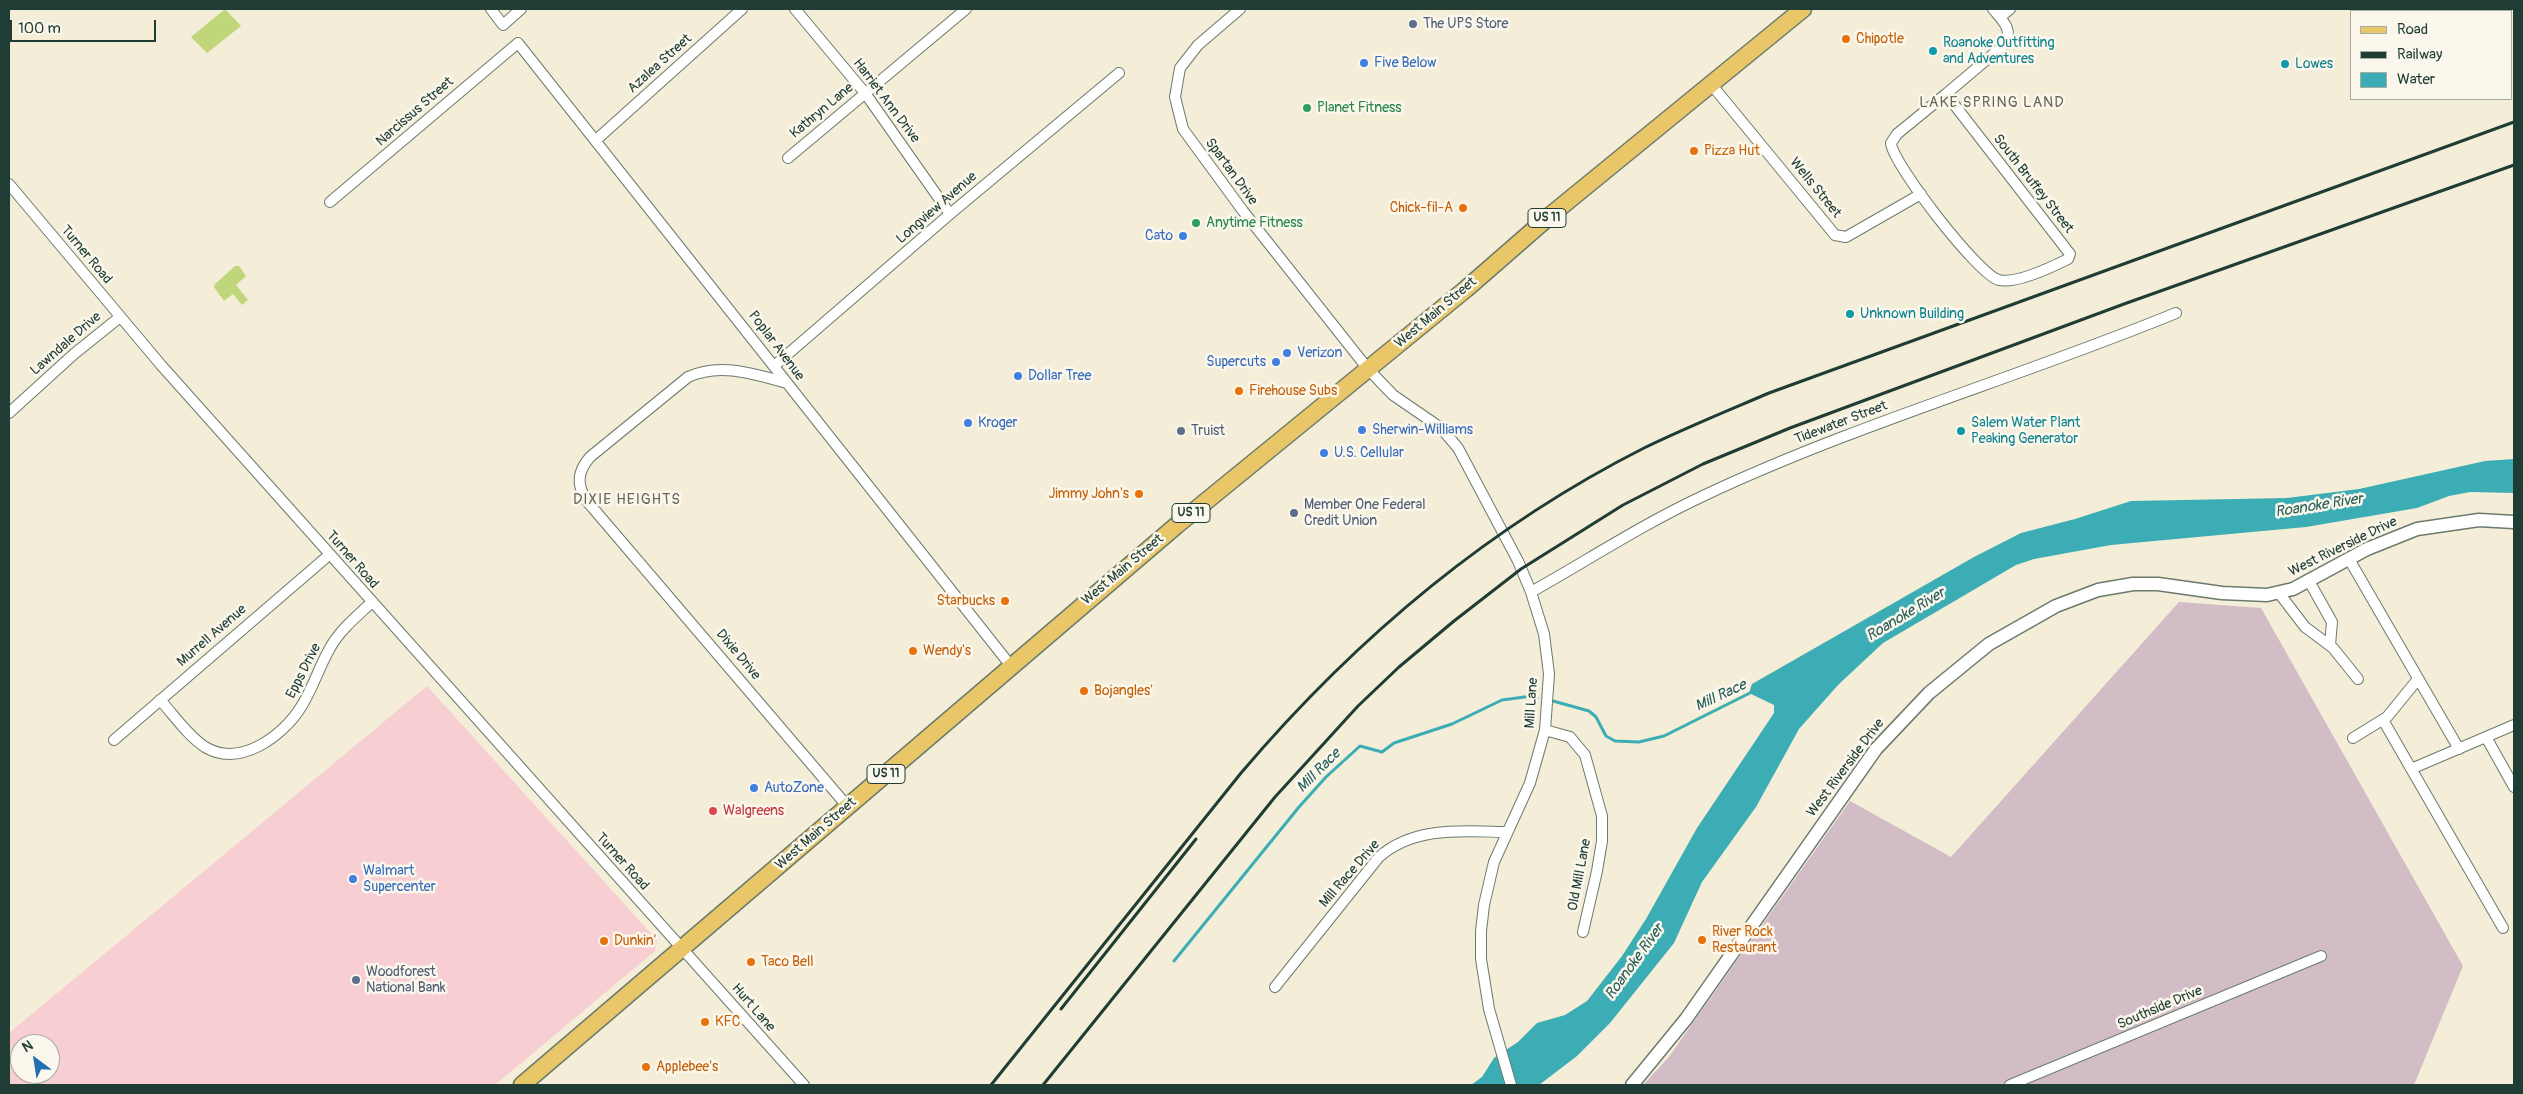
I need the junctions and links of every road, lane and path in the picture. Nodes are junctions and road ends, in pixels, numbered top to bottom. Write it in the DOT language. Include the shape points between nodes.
graph roads {
  1 [pos="491,9"];
  2 [pos="521,9"];
  3 [pos="742,9"];
  4 [pos="795,9"];
  5 [pos="966,9"];
  6 [pos="1240,9"];
  7 [pos="2010,9"];
  8 [pos="1799,10"];
  9 [pos="1997,13"];
  10 [pos="518,43"];
  11 [pos="1119,73"];
  12 [pos="1711,84"];
  13 [pos="865,93"];
  14 [pos="1946,94"];
  15 [pos="596,140"];
  16 [pos="788,158"];
  17 [pos="9,184"];
  18 [pos="1921,194"];
  19 [pos="330,202"];
  20 [pos="950,214"];
  21 [pos="2176,313"];
  22 [pos="120,317"];
  23 [pos="774,366"];
  24 [pos="1368,369"];
  25 [pos="787,383"];
  26 [pos="9,413"];
  27 [pos="2514,522"];
  28 [pos="329,555"];
  29 [pos="2349,559"];
  30 [pos="2309,581"];
  31 [pos="1531,592"];
  32 [pos="2279,593"];
  33 [pos="371,603"];
  34 [pos="2330,645"];
  35 [pos="1012,666"];
  36 [pos="2358,679"];
  37 [pos="2418,679"];
  38 [pos="160,700"];
  39 [pos="2383,720"];
  40 [pos="2514,724"];
  41 [pos="1545,730"];
  42 [pos="2486,736"];
  43 [pos="2353,738"];
  44 [pos="114,740"];
  45 [pos="2458,749"];
  46 [pos="2411,769"];
  47 [pos="2514,787"];
  48 [pos="848,807"];
  49 [pos="1506,832"];
  50 [pos="2503,928"];
  51 [pos="1583,932"];
  52 [pos="681,948"];
  53 [pos="2320,956"];
  54 [pos="1275,987"];
  55 [pos="522,1085"];
  56 [pos="804,1085"];
  57 [pos="1511,1085"];
  58 [pos="1632,1085"];
  59 [pos="2010,1085"];
  1 -- 2 [label="street" via="503,25"];
  3 -- 15 [label="street, Azalea Street"];
  4 -- 13 [label="street, Harriet Ann Drive"];
  5 -- 13 [label="street, Kathryn Lane"];
  6 -- 24 [label="street, Spartan Drive" via="1198,45 1180,68 1175,97 1183,129"];
  7 -- 9 [label="street"];
  8 -- 12 [label="main road, West Main Street / US 11"];
  9 -- 14 [label="street" via="2009,29 2008,39"];
  10 -- 15 [label="street, Poplar Avenue"];
  10 -- 19 [label="street, Narcissus Street"];
  11 -- 20 [label="street, Longview Avenue"];
  12 -- 18 [label="street, Wells Street" via="1835,235 1846,237"];
  12 -- 24 [label="main road, West Main Street / US 11"];
  13 -- 16 [label="street, Kathryn Lane"];
  13 -- 20 [label="street, Harriet Ann Drive"];
  14 -- 18 [label="street" via="1896,134 1891,143 1894,156"];
  14 -- 18 [label="street, South Bruffey Street" via="2070,257 2011,280 1992,278 1969,255"];
  15 -- 23 [label="street, Poplar Avenue"];
  17 -- 22 [label="street, Turner Road"];
  20 -- 23 [label="street, Longview Avenue"];
  21 -- 31 [label="street, Tidewater Street" via="1953,395 1752,474 1675,510"];
  22 -- 26 [label="street, Lawndale Drive"];
  22 -- 28 [label="street, Turner Road"];
  23 -- 25 [label="street, Poplar Avenue"];
  24 -- 31 [label="street, Mill Lane" via="1393,395 1441,428 1458,448 1504,532"];
  24 -- 35 [label="main road, West Main Street / US 11" via="1177,525"];
  25 -- 35 [label="street, Poplar Avenue"];
  25 -- 48 [label="street, Dixie Drive" via="746,373 710,369 688,377 590,457 579,478 582,492 606,522"];
  27 -- 29 [label="street, West Riverside Drive" via="2479,520 2417,529"];
  28 -- 33 [label="street, Turner Road"];
  28 -- 38 [label="street, Murrell Avenue"];
  29 -- 30 [label="street, West Riverside Drive"];
  29 -- 37 [label="street"];
  30 -- 32 [label="street, West Riverside Drive"];
  30 -- 34 [label="street" via="2332,622"];
  31 -- 41 [label="street, Mill Lane" via="1547,654"];
  32 -- 34 [label="street" via="2305,627"];
  32 -- 58 [label="street, West Riverside Drive" via="2251,596 2158,584 2098,590 2028,620 1968,659 1922,699 1876,749 1686,1019"];
  33 -- 38 [label="street, Epps Drive" via="339,634 294,717 248,752 227,754 207,748"];
  33 -- 52 [label="street, Turner Road"];
  34 -- 36 [label="street"];
  35 -- 48 [label="main road, West Main Street / US 11"];
  37 -- 39 [label="street" via="2399,706"];
  37 -- 45 [label="street"];
  38 -- 44 [label="street, Murrell Avenue"];
  39 -- 43 [label="street"];
  39 -- 46 [label="street"];
  40 -- 42 [label="street"];
  41 -- 49 [label="street, Mill Lane" via="1530,783"];
  41 -- 51 [label="street, Old Mill Lane" via="1570,737 1585,755 1602,816 1597,872"];
  42 -- 45 [label="street"];
  42 -- 47 [label="street"];
  45 -- 46 [label="street"];
  46 -- 50 [label="street"];
  48 -- 52 [label="main road, West Main Street / US 11"];
  49 -- 54 [label="street, Mill Race Drive" via="1432,834 1400,841 1379,857"];
  49 -- 57 [label="street, Mill Lane" via="1489,881 1481,931 1483,981"];
  52 -- 55 [label="main road, West Main Street / US 11"];
  52 -- 56 [label="street, Hurt Lane"];
  53 -- 59 [label="street, Southside Drive"];
}
